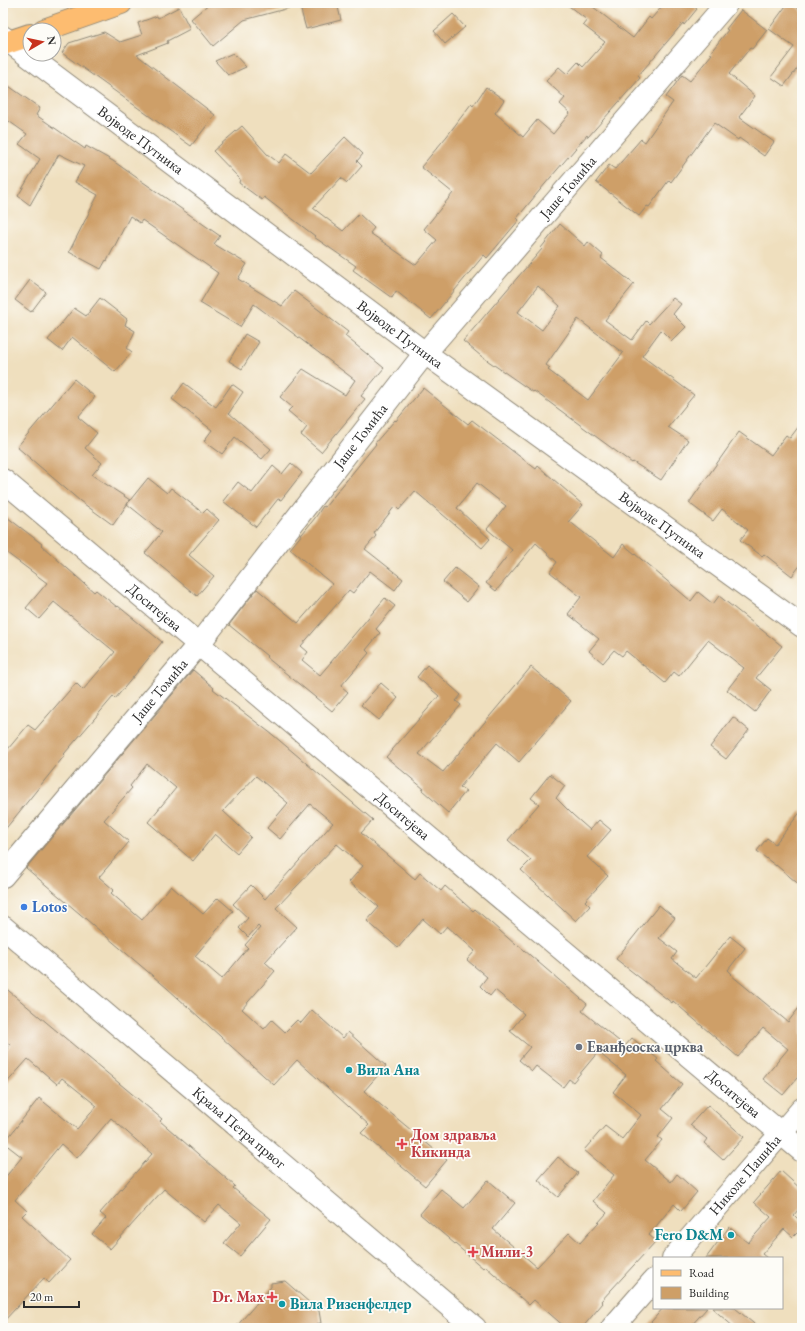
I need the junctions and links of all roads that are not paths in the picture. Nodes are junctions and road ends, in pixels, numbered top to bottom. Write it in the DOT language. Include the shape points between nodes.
graph roads {
  1 [pos="121,3"];
  2 [pos="726,3"];
  3 [pos="62,24"];
  4 [pos="22,37"];
  5 [pos="5,41"];
  6 [pos="425,353"];
  7 [pos="3,480"];
  8 [pos="802,626"];
  9 [pos="198,645"];
  10 [pos="3,876"];
  11 [pos="3,927"];
  12 [pos="802,1109"];
  13 [pos="781,1133"];
  14 [pos="802,1151"];
  15 [pos="674,1257"];
  16 [pos="653,1281"];
  17 [pos="475,1328"];
  18 [pos="612,1328"];
  1 -- 3 [label="main road"];
  2 -- 6 [label="street, Јаше Томића"];
  4 -- 5 [label="main road"];
  5 -- 6 [label="street, Војводе Путника"];
  6 -- 8 [label="street, Војводе Путника"];
  6 -- 9 [label="street, Јаше Томића"];
  7 -- 9 [label="street, Доситејева"];
  9 -- 10 [label="street, Јаше Томића"];
  9 -- 13 [label="street, Доситејева"];
  11 -- 17 [label="street, Краља Петра првог"];
  12 -- 13 [label="street, Николе Пашића"];
  13 -- 14 [label="street, Доситејева"];
  13 -- 15 [label="street, Николе Пашића"];
  16 -- 18 [label="street"];
}
